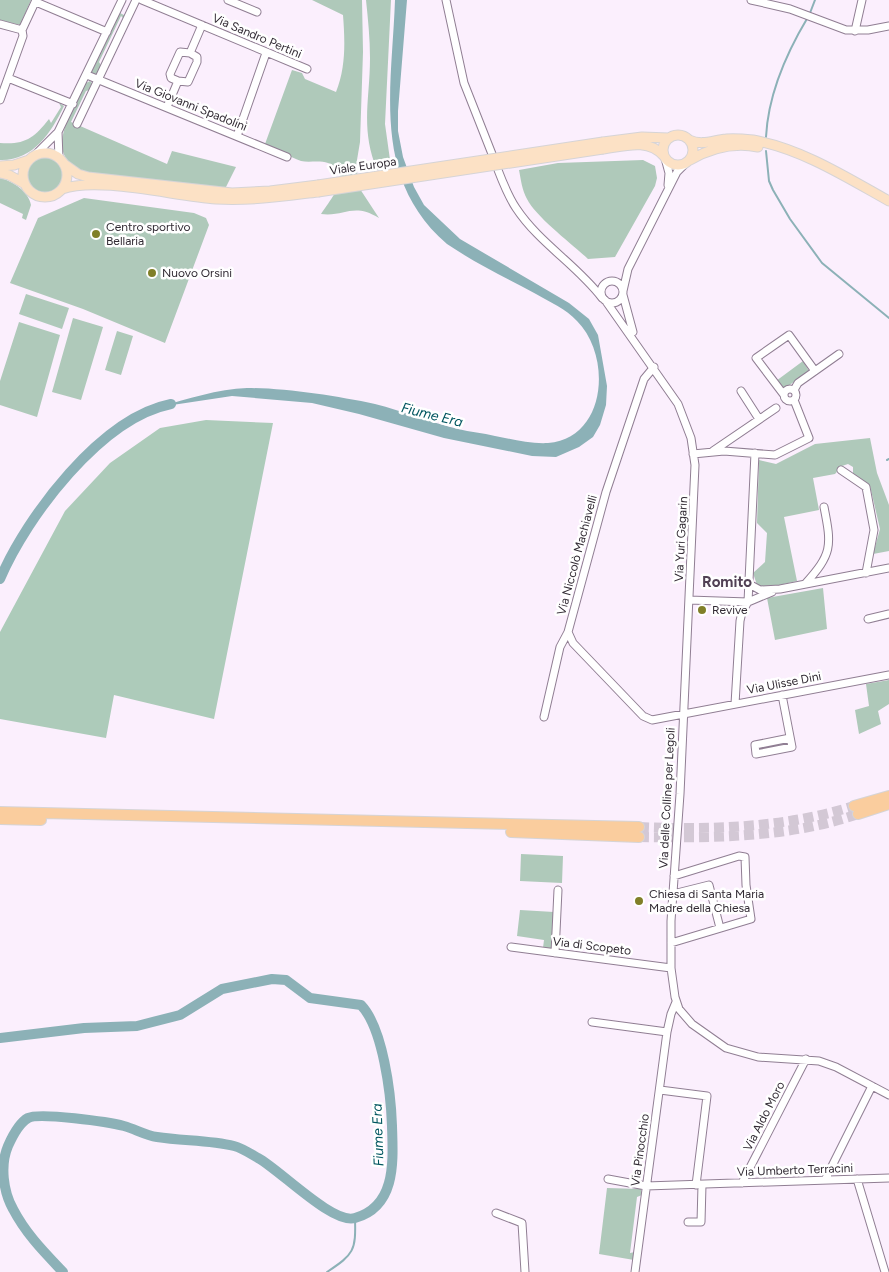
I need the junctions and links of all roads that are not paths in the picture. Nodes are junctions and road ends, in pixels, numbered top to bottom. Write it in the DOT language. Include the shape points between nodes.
graph roads {
  1 [pos="123,0"];
  2 [pos="136,0"];
  3 [pos="142,0"];
  4 [pos="228,0"];
  5 [pos="446,0"];
  6 [pos="751,0"];
  7 [pos="862,0"];
  8 [pos="36,1"];
  9 [pos="257,12"];
  10 [pos="0,24"];
  11 [pos="202,25"];
  12 [pos="889,26"];
  13 [pos="22,30"];
  14 [pos="855,31"];
  15 [pos="107,32"];
  16 [pos="190,53"];
  17 [pos="266,53"];
  18 [pos="307,70"];
  19 [pos="86,75"];
  20 [pos="8,78"];
  21 [pos="98,79"];
  22 [pos="178,81"];
  23 [pos="0,100"];
  24 [pos="72,104"];
  25 [pos="167,107"];
  26 [pos="77,124"];
  27 [pos="58,132"];
  28 [pos="237,136"];
  29 [pos="669,138"];
  30 [pos="689,140"];
  31 [pos="603,146"];
  32 [pos="492,154"];
  33 [pos="287,157"];
  34 [pos="32,158"];
  35 [pos="665,158"];
  36 [pos="61,161"];
  37 [pos="687,162"];
  38 [pos="820,165"];
  39 [pos="0,166"];
  40 [pos="498,170"];
  41 [pos="0,173"];
  42 [pos="25,184"];
  43 [pos="318,188"];
  44 [pos="62,189"];
  45 [pos="666,195"];
  46 [pos="889,201"];
  47 [pos="628,269"];
  48 [pos="585,277"];
  49 [pos="609,281"];
  50 [pos="623,293"];
  51 [pos="604,299"];
  52 [pos="638,344"];
  53 [pos="839,354"];
  54 [pos="654,367"];
  55 [pos="815,370"];
  56 [pos="794,390"];
  57 [pos="740,391"];
  58 [pos="784,395"];
  59 [pos="794,400"];
  60 [pos="776,408"];
  61 [pos="760,419"];
  62 [pos="713,451"];
  63 [pos="755,453"];
  64 [pos="694,454"];
  65 [pos="841,470"];
  66 [pos="824,507"];
  67 [pos="889,568"];
  68 [pos="866,573"];
  69 [pos="749,584"];
  70 [pos="805,584"];
  71 [pos="780,589"];
  72 [pos="689,600"];
  73 [pos="748,602"];
  74 [pos="889,614"];
  75 [pos="868,619"];
  76 [pos="568,632"];
  77 [pos="889,675"];
  78 [pos="782,695"];
  79 [pos="735,704"];
  80 [pos="683,714"];
  81 [pos="544,717"];
  82 [pos="790,738"];
  83 [pos="889,796"];
  84 [pos="889,804"];
  85 [pos="5,815"];
  86 [pos="639,832"];
  87 [pos="674,876"];
  88 [pos="558,890"];
  89 [pos="673,894"];
  90 [pos="720,928"];
  91 [pos="671,943"];
  92 [pos="511,947"];
  93 [pos="555,953"];
  94 [pos="671,968"];
  95 [pos="676,1002"];
  96 [pos="592,1022"];
  97 [pos="667,1032"];
  98 [pos="806,1059"];
  99 [pos="872,1086"];
  100 [pos="660,1090"];
  101 [pos="889,1095"];
  102 [pos="889,1178"];
  103 [pos="608,1179"];
  104 [pos="825,1180"];
  105 [pos="857,1180"];
  106 [pos="742,1183"];
  107 [pos="699,1185"];
  108 [pos="646,1186"];
  109 [pos="496,1213"];
  110 [pos="688,1222"];
  111 [pos="525,1272"];
  112 [pos="635,1272"];
  113 [pos="886,1272"];
  1 -- 2 [label="street"];
  1 -- 15 [label="street"];
  2 -- 21 [label="street"];
  3 -- 11 [label="street, Via Sandro Pertini"];
  4 -- 9 [label="street"];
  5 -- 32 [label="street" via="464,83"];
  6 -- 14 [label="street"];
  7 -- 14 [label="street"];
  8 -- 13 [label="street"];
  8 -- 15 [label="street"];
  10 -- 13 [label="street"];
  11 -- 16 [label="street"];
  11 -- 17 [label="street, Via Sandro Pertini"];
  12 -- 14 [label="street"];
  13 -- 20 [label="street" via="23,36"];
  15 -- 19 [label="street"];
  16 -- 22 [label="street" via="197,62 188,82"];
  16 -- 22 [label="street" via="180,52 170,74"];
  17 -- 18 [label="street, Via Sandro Pertini"];
  17 -- 28 [label="street"];
  19 -- 21 [label="street, Via Giovanni Spadolini"];
  19 -- 24 [label="street"];
  20 -- 23 [label="street"];
  20 -- 24 [label="street"];
  21 -- 25 [label="street, Via Giovanni Spadolini"];
  21 -- 26 [label="street"];
  22 -- 25 [label="street"];
  24 -- 27 [label="street"];
  25 -- 28 [label="street, Via Giovanni Spadolini"];
  27 -- 34 [label="street"];
  27 -- 36 [label="street"];
  28 -- 33 [label="street, Via Giovanni Spadolini"];
  29 -- 30 [label="main road, Viale Europa" via="681,135"];
  29 -- 31 [label="main road, Viale Europa" via="642,137"];
  29 -- 35 [label="main road" via="663,146"];
  30 -- 37 [label="main road" via="694,151"];
  30 -- 38 [label="main road, Viale Europa" via="701,144 730,138 754,140 797,153"];
  31 -- 35 [label="main road, Viale Europa" via="644,144 656,148"];
  31 -- 43 [label="main road, Viale Europa, bridge"];
  34 -- 36 [label="main road, Viale Europa" via="48,154"];
  34 -- 39 [label="main road, Viale Europa"];
  34 -- 42 [label="main road" via="23,172"];
  35 -- 37 [label="main road, Viale Europa" via="672,164"];
  35 -- 45 [label="street" via="669,173"];
  36 -- 43 [label="main road, Viale Europa" via="78,174 88,177 211,192"];
  36 -- 44 [label="main road" via="67,176"];
  37 -- 38 [label="main road, Viale Europa" via="716,148 744,145"];
  37 -- 45 [label="street" via="677,172"];
  38 -- 46 [label="main road, Viale Europa"];
  40 -- 48 [label="street" via="522,216"];
  41 -- 42 [label="main road, Viale Europa"];
  42 -- 44 [label="main road, Viale Europa" via="33,193 43,197"];
  43 -- 44 [label="main road, Viale Europa" via="237,200 86,184"];
  45 -- 47 [label="street"];
  47 -- 49 [label="street"];
  47 -- 50 [label="street"];
  48 -- 49 [label="street"];
  48 -- 51 [label="street"];
  49 -- 50 [label="street" via="618,282"];
  49 -- 51 [label="street" via="601,291"];
  50 -- 51 [label="street" via="615,303"];
  50 -- 52 [label="street" via="626,315"];
  51 -- 52 [label="street"];
  52 -- 54 [label="street"];
  53 -- 55 [label="street"];
  54 -- 64 [label="street, Via Yuri Gagarin" via="678,404"];
  54 -- 76 [label="street, Via Niccolò Machiavelli" via="644,380 625,429"];
  55 -- 56 [label="street"];
  55 -- 58 [label="street" via="789,334 756,358"];
  56 -- 58 [label="street" via="789,389"];
  56 -- 59 [label="street"];
  57 -- 61 [label="street"];
  58 -- 59 [label="street" via="788,400"];
  59 -- 63 [label="street" via="809,438 775,455"];
  60 -- 61 [label="street"];
  61 -- 62 [label="street"];
  62 -- 63 [label="street"];
  62 -- 64 [label="street"];
  63 -- 69 [label="street"];
  64 -- 72 [label="street, Via Yuri Gagarin"];
  65 -- 68 [label="street" via="866,487 874,530"];
  66 -- 70 [label="street" via="830,541 823,564"];
  67 -- 68 [label="street"];
  68 -- 70 [label="street"];
  69 -- 71 [label="street" via="760,590"];
  69 -- 73 [label="street"];
  70 -- 71 [label="street"];
  71 -- 73 [label="street"];
  72 -- 73 [label="street"];
  72 -- 80 [label="street, Via Yuri Gagarin"];
  73 -- 79 [label="street" via="740,620"];
  74 -- 75 [label="street"];
  76 -- 80 [label="street, Via Niccolò Machiavelli" via="572,643 642,716 657,720"];
  76 -- 81 [label="street" via="560,647"];
  77 -- 78 [label="street, Via Ulisse Dini"];
  78 -- 79 [label="street, Via Ulisse Dini"];
  78 -- 82 [label="street"];
  79 -- 80 [label="street, Via Ulisse Dini"];
  80 -- 87 [label="street, Via delle Colline per Legoli"];
  82 -- 82 [label="street" via="755,745 756,754 792,747"];
  83 -- 84 [label="highway" via="856,810"];
  85 -- 86 [label="highway"];
  87 -- 89 [label="street, Via delle Colline per Legoli"];
  87 -- 90 [label="street" via="738,856 745,857 751,918"];
  88 -- 93 [label="street"];
  89 -- 90 [label="street" via="709,885"];
  89 -- 91 [label="street, Via delle Colline per Legoli"];
  90 -- 91 [label="street"];
  91 -- 94 [label="street, Via delle Colline per Legoli"];
  92 -- 93 [label="street, Via di Scopeto"];
  93 -- 94 [label="street, Via di Scopeto"];
  94 -- 95 [label="street, Via delle Colline per Legoli"];
  95 -- 97 [label="street, Via Pinocchio"];
  95 -- 98 [label="street, Via delle Colline per Legoli" via="696,1028 734,1052 758,1057"];
  96 -- 97 [label="street"];
  97 -- 100 [label="street, Via Pinocchio"];
  98 -- 99 [label="street, Via delle Colline per Legoli" via="836,1067"];
  98 -- 106 [label="street, Via Aldo Moro"];
  99 -- 101 [label="street, Via delle Colline per Legoli"];
  99 -- 104 [label="street"];
  100 -- 107 [label="street" via="707,1096"];
  100 -- 108 [label="street, Via Pinocchio"];
  102 -- 105 [label="street, Via Umberto Terracini"];
  103 -- 108 [label="street, Via Umberto Terracini"];
  104 -- 105 [label="street, Via Umberto Terracini"];
  104 -- 106 [label="street, Via Umberto Terracini"];
  105 -- 113 [label="street"];
  106 -- 107 [label="street, Via Umberto Terracini"];
  107 -- 108 [label="street, Via Umberto Terracini"];
  107 -- 110 [label="street" via="702,1222"];
  108 -- 112 [label="street, Via Pinocchio"];
  109 -- 111 [label="street" via="522,1223"];
}
